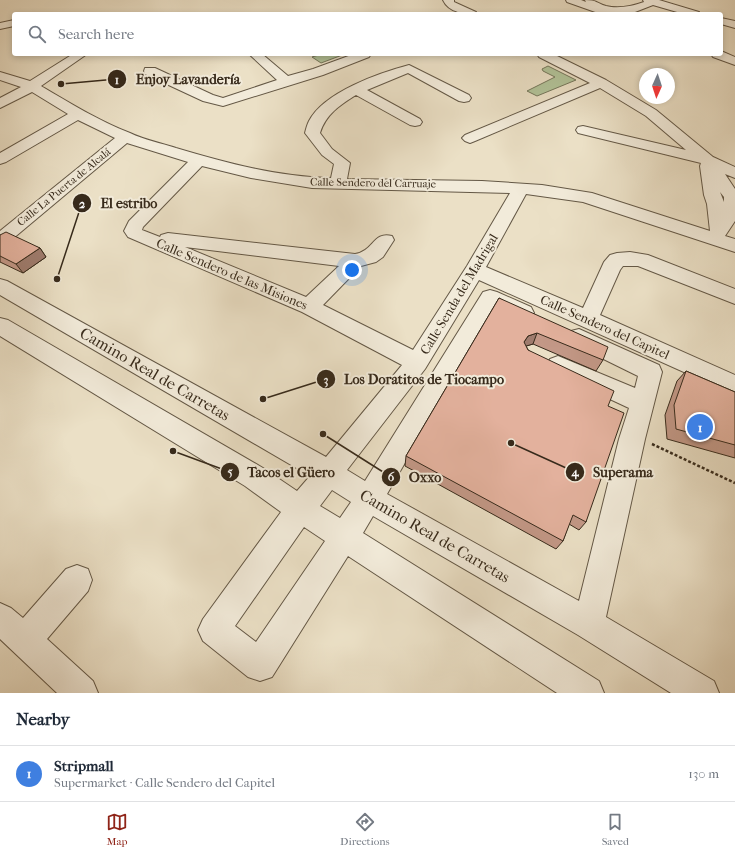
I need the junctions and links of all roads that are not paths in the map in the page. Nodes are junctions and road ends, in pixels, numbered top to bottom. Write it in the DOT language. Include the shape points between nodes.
graph roads {
  1 [pos="449,0"];
  2 [pos="572,0"];
  3 [pos="649,0"];
  4 [pos="593,5"];
  5 [pos="468,12"];
  6 [pos="605,12"];
  7 [pos="689,12"];
  8 [pos="723,22"];
  9 [pos="12,23"];
  10 [pos="735,25"];
  11 [pos="0,26"];
  12 [pos="78,56"];
  13 [pos="257,56"];
  14 [pos="358,56"];
  15 [pos="547,56"];
  16 [pos="722,56"];
  17 [pos="735,61"];
  18 [pos="150,71"];
  19 [pos="0,76"];
  20 [pos="286,81"];
  21 [pos="601,83"];
  22 [pos="32,86"];
  23 [pos="356,90"];
  24 [pos="464,98"];
  25 [pos="0,104"];
  26 [pos="315,104"];
  27 [pos="78,114"];
  28 [pos="415,122"];
  29 [pos="583,130"];
  30 [pos="312,134"];
  31 [pos="125,138"];
  32 [pos="470,138"];
  33 [pos="0,159"];
  34 [pos="200,160"];
  35 [pos="707,160"];
  36 [pos="319,166"];
  37 [pos="735,173"];
  38 [pos="338,184"];
  39 [pos="521,188"];
  40 [pos="718,234"];
  41 [pos="4,237"];
  42 [pos="145,237"];
  43 [pos="385,240"];
  44 [pos="735,246"];
  45 [pos="355,261"];
  46 [pos="475,270"];
  47 [pos="0,286"];
  48 [pos="735,297"];
  49 [pos="309,307"];
  50 [pos="588,319"];
  51 [pos="0,326"];
  52 [pos="539,357"];
  53 [pos="417,363"];
  54 [pos="735,385"];
  55 [pos="643,402"];
  56 [pos="328,472"];
  57 [pos="369,499"];
  58 [pos="300,509"];
  59 [pos="343,536"];
  60 [pos="77,580"];
  61 [pos="0,619"];
  62 [pos="590,624"];
  63 [pos="25,640"];
  64 [pos="81,693"];
  65 [pos="587,693"];
  66 [pos="702,693"];
  1 -- 5 [label="street" via="450,4"];
  2 -- 4 [label="street"];
  3 -- 4 [label="street" via="648,4 632,10"];
  3 -- 7 [label="street"];
  4 -- 6 [label="street"];
  8 -- 10 [label="street"];
  9 -- 11 [label="street"];
  12 -- 22 [label="street"];
  13 -- 20 [label="street"];
  14 -- 20 [label="street"];
  15 -- 21 [label="street"];
  16 -- 17 [label="street"];
  18 -- 20 [label="street" via="208,98 223,102"];
  19 -- 22 [label="street, Calle Sendero del Carruaje"];
  21 -- 32 [label="street"];
  21 -- 35 [label="street" via="651,113"];
  22 -- 25 [label="street"];
  22 -- 27 [label="street, Calle Sendero del Carruaje"];
  23 -- 24 [label="street" via="409,69"];
  23 -- 28 [label="street"];
  23 -- 30 [label="street" via="330,104 312,129"];
  26 -- 30 [label="street" via="304,123"];
  27 -- 31 [label="street, Calle Sendero del Carruaje"];
  27 -- 33 [label="street"];
  29 -- 35 [label="street"];
  30 -- 36 [label="street"];
  31 -- 34 [label="street, Calle Sendero del Carruaje"];
  31 -- 41 [label="street, Calle La Puerta de Alcalá"];
  34 -- 36 [label="street, Calle Sendero del Carruaje" via="251,173"];
  34 -- 42 [label="street, Calle Sendero de las Misiones" via="135,225 134,233"];
  35 -- 37 [label="street"];
  35 -- 40 [label="street" via="712,195 716,204"];
  36 -- 38 [label="street, Calle Sendero del Carruaje"];
  36 -- 38 [label="street" via="342,163"];
  38 -- 39 [label="street, Calle Sendero del Carruaje"];
  39 -- 40 [label="street, Calle Sendero del Carruaje" via="586,198"];
  39 -- 46 [label="street, Calle Senda del Madrigal"];
  40 -- 44 [label="street, Calle Sendero del Carruaje"];
  42 -- 45 [label="street"];
  42 -- 49 [label="street, Calle Sendero de las Misiones"];
  43 -- 45 [label="street" via="376,254"];
  45 -- 49 [label="street"];
  46 -- 50 [label="street, Calle Sendero del Capitel"];
  46 -- 53 [label="street, Calle Senda del Madrigal"];
  47 -- 56 [label="street, Camino Real de Carretas"];
  48 -- 50 [label="street" via="630,258 617,260 611,267"];
  49 -- 53 [label="street, Calle Sendero de las Misiones"];
  50 -- 54 [label="street, Calle Sendero del Capitel"];
  51 -- 58 [label="street" via="254,477"];
  52 -- 55 [label="street"];
  53 -- 56 [label="street, Calle Senda del Madrigal"];
  55 -- 57 [label="street" via="651,372 490,297"];
  55 -- 62 [label="street"];
  56 -- 57 [label="street, Camino Real de Carretas"];
  56 -- 58 [label="street, Calle Senda del Madrigal"];
  57 -- 59 [label="street"];
  57 -- 62 [label="street, Camino Real de Carretas"];
  58 -- 59 [label="street"];
  58 -- 59 [label="street, Calle Senda del Madrigal" via="214,630 260,665"];
  59 -- 65 [label="street"];
  60 -- 63 [label="street"];
  61 -- 63 [label="street"];
  62 -- 66 [label="street, Camino Real de Carretas"];
  63 -- 64 [label="street"];
}
